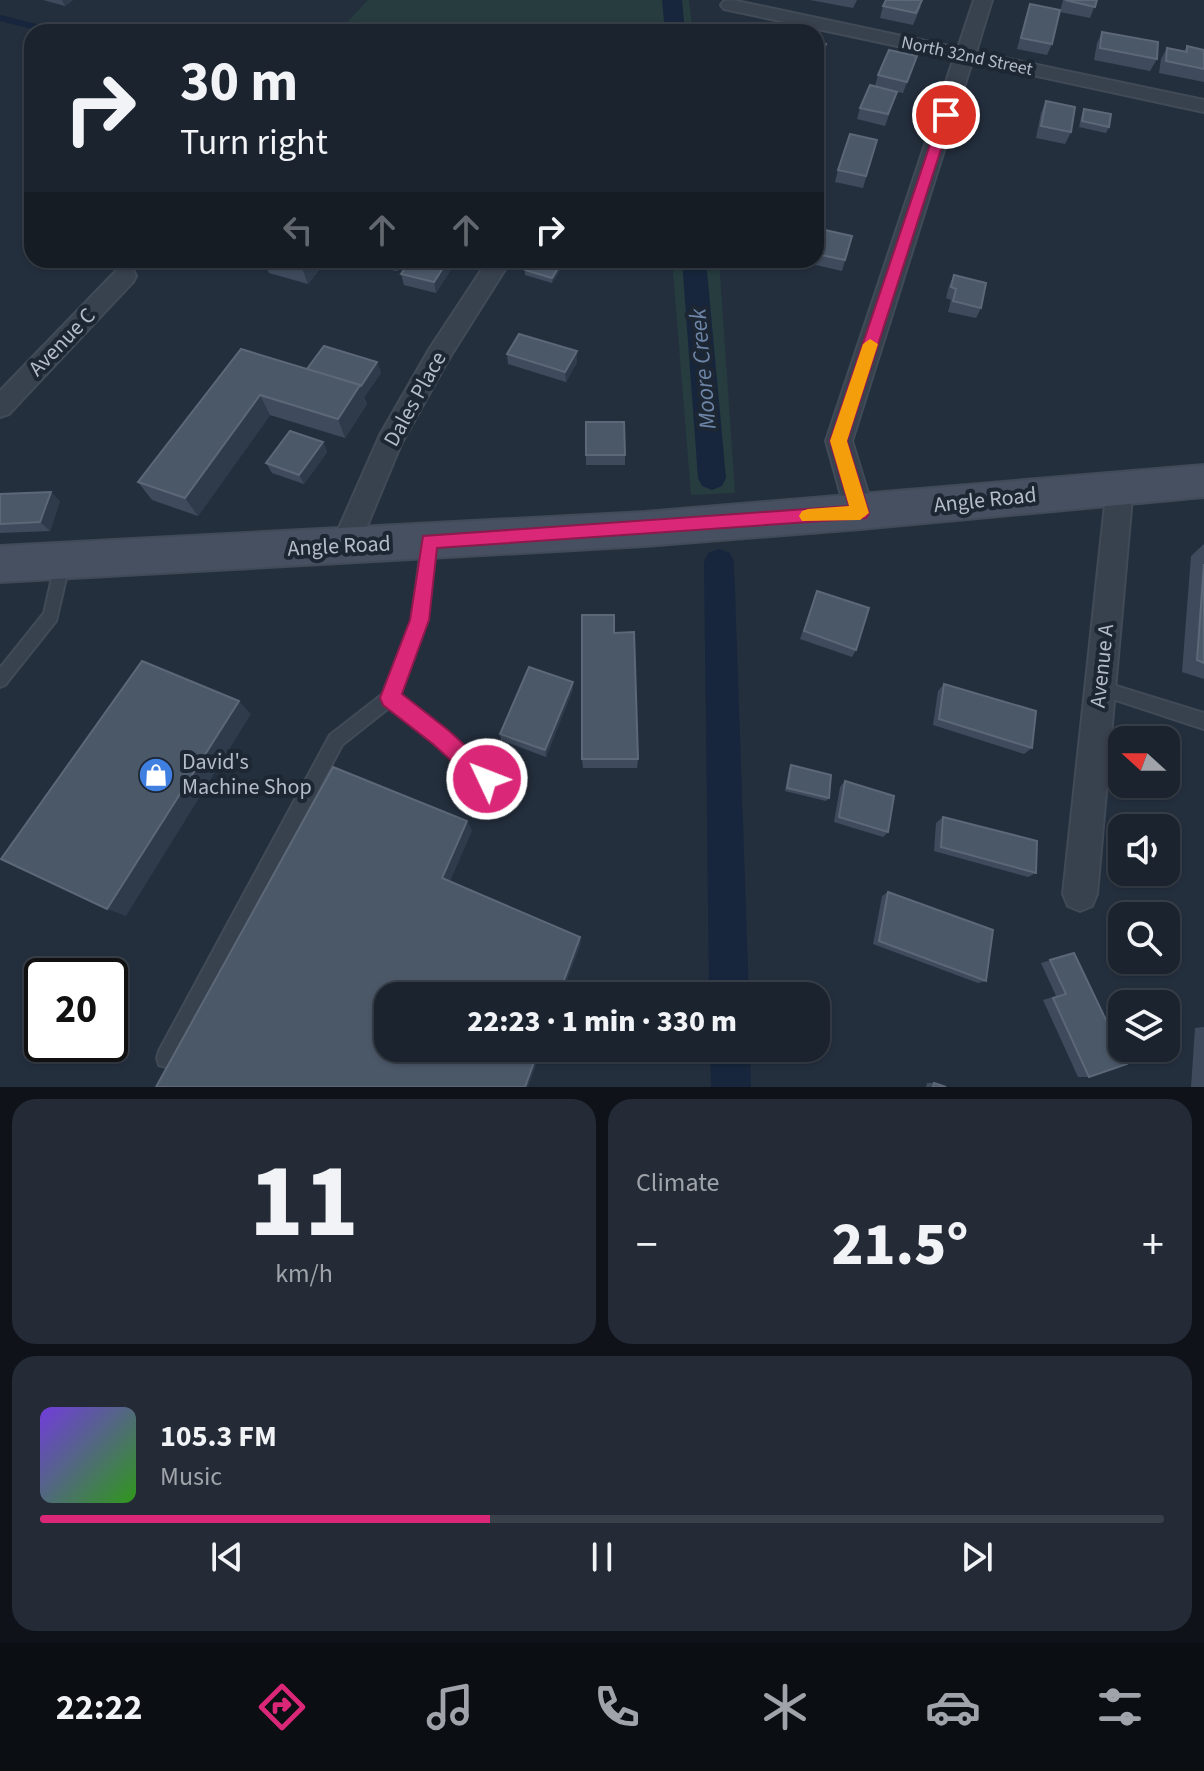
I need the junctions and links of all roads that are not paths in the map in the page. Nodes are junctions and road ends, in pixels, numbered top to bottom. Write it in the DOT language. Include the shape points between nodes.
graph roads {
  1 [pos="983,0"];
  2 [pos="730,5"];
  3 [pos="818,24"];
  4 [pos="824,25"];
  5 [pos="965,56"];
  6 [pos="1204,106"];
  7 [pos="495,268"];
  8 [pos="125,276"];
  9 [pos="0,407"];
  10 [pos="1204,481"];
  11 [pos="1120,486"];
  12 [pos="860,513"];
  13 [pos="429,541"];
  14 [pos="345,546"];
  15 [pos="63,561"];
  16 [pos="0,564"];
  17 [pos="0,680"];
  18 [pos="1100,688"];
  19 [pos="390,698"];
  20 [pos="1204,721"];
  21 [pos="487,779"];
  22 [pos="1080,894"];
  23 [pos="166,1058"];
  1 -- 5 [label="street"];
  2 -- 3 [label="street, North 32nd Street"];
  4 -- 5 [label="street, North 32nd Street"];
  5 -- 6 [label="street, North 32nd Street"];
  5 -- 12 [label="street" via="839,441"];
  7 -- 14 [label="street, Dales Place" via="389,442"];
  8 -- 9 [label="street, Avenue C"];
  10 -- 11 [label="main road, Angle Road"];
  11 -- 12 [label="main road, Angle Road"];
  11 -- 18 [label="street, Avenue A"];
  12 -- 13 [label="main road, Angle Road"];
  13 -- 14 [label="main road, Angle Road"];
  13 -- 19 [label="lane" via="419,620"];
  14 -- 15 [label="main road, Angle Road"];
  15 -- 16 [label="main road, Angle Road"];
  15 -- 17 [label="lane" via="51,616"];
  18 -- 20 [label="lane"];
  18 -- 22 [label="street, Avenue A"];
  19 -- 21 [label="lane"];
  19 -- 23 [label="lane" via="336,740"];
}
